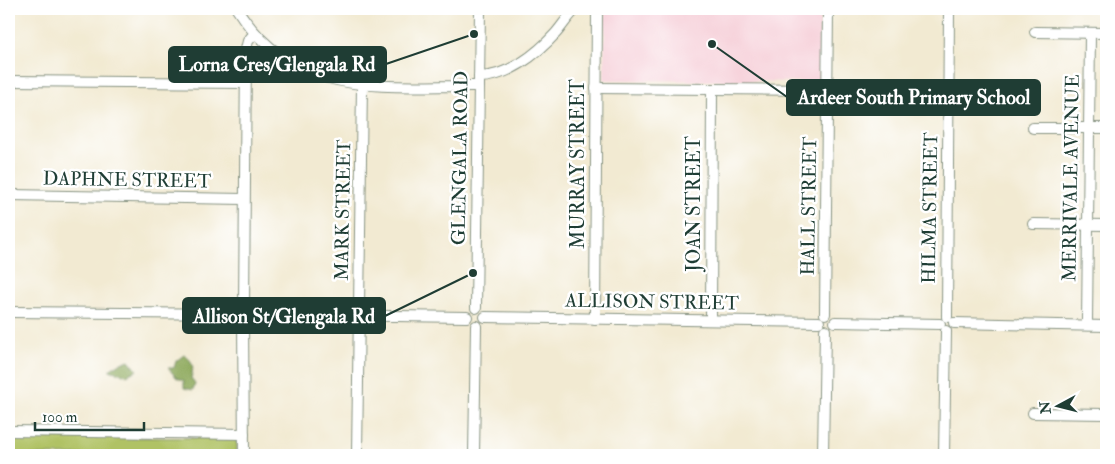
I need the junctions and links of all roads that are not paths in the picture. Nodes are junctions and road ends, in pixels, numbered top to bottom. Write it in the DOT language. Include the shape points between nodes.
graph roads {
  1 [pos="237,9"];
  2 [pos="480,9"];
  3 [pos="576,9"];
  4 [pos="592,9"];
  5 [pos="597,9"];
  6 [pos="828,9"];
  7 [pos="949,9"];
  8 [pos="1035,32"];
  9 [pos="255,33"];
  10 [pos="1090,33"];
  11 [pos="1106,33"];
  12 [pos="9,81"];
  13 [pos="479,81"];
  14 [pos="246,83"];
  15 [pos="362,85"];
  16 [pos="596,88"];
  17 [pos="712,89"];
  18 [pos="828,90"];
  19 [pos="1033,128"];
  20 [pos="1089,128"];
  21 [pos="1106,128"];
  22 [pos="9,195"];
  23 [pos="244,199"];
  24 [pos="1033,224"];
  25 [pos="1088,225"];
  26 [pos="1106,225"];
  27 [pos="476,308"];
  28 [pos="9,312"];
  29 [pos="244,314"];
  30 [pos="359,316"];
  31 [pos="467,317"];
  32 [pos="485,317"];
  33 [pos="595,320"];
  34 [pos="711,320"];
  35 [pos="823,322"];
  36 [pos="947,324"];
  37 [pos="1087,324"];
  38 [pos="476,326"];
  39 [pos="1106,326"];
  40 [pos="1033,413"];
  41 [pos="1106,414"];
  42 [pos="9,431"];
  43 [pos="244,434"];
  44 [pos="244,455"];
  45 [pos="357,455"];
  46 [pos="474,455"];
  47 [pos="823,455"];
  48 [pos="944,455"];
  1 -- 9 [label="street"];
  2 -- 13 [label="street, GLENGALA ROAD"];
  3 -- 13 [label="street" via="554,35 525,60"];
  4 -- 5 [label="street"];
  5 -- 16 [label="street, MURRAY STREET"];
  6 -- 18 [label="street, HALL STREET"];
  7 -- 36 [label="street, HILMA STREET"];
  8 -- 10 [label="street"];
  9 -- 14 [label="street" via="246,49"];
  9 -- 15 [label="street" via="275,52 310,73"];
  10 -- 11 [label="street"];
  10 -- 20 [label="street, MERRIVALE AVENUE"];
  12 -- 14 [label="street"];
  13 -- 15 [label="street"];
  13 -- 27 [label="street, GLENGALA ROAD"];
  14 -- 23 [label="street"];
  15 -- 30 [label="street, MARK STREET"];
  16 -- 17 [label="street"];
  16 -- 33 [label="street, MURRAY STREET"];
  17 -- 18 [label="street"];
  17 -- 34 [label="street, JOAN STREET"];
  18 -- 35 [label="street, HALL STREET"];
  19 -- 20 [label="street"];
  20 -- 21 [label="street"];
  20 -- 25 [label="street, MERRIVALE AVENUE"];
  22 -- 23 [label="street, DAPHNE STREET"];
  23 -- 29 [label="street"];
  24 -- 25 [label="street"];
  25 -- 26 [label="street"];
  25 -- 37 [label="street, MERRIVALE AVENUE"];
  27 -- 31 [label="street"];
  27 -- 32 [label="street"];
  28 -- 29 [label="street"];
  29 -- 30 [label="street"];
  29 -- 43 [label="street"];
  30 -- 31 [label="street"];
  30 -- 45 [label="street, MARK STREET"];
  31 -- 38 [label="street" via="470,324"];
  32 -- 33 [label="street, ALLISON STREET"];
  32 -- 38 [label="street" via="482,324"];
  33 -- 34 [label="street, ALLISON STREET"];
  34 -- 35 [label="street, ALLISON STREET"];
  35 -- 36 [label="street" via="830,329 835,322"];
  35 -- 47 [label="street, HALL STREET"];
  36 -- 37 [label="street"];
  36 -- 48 [label="street, HILMA STREET"];
  37 -- 39 [label="street"];
  38 -- 46 [label="street"];
  40 -- 41 [label="street"];
  42 -- 43 [label="street"];
  43 -- 44 [label="street"];
}
